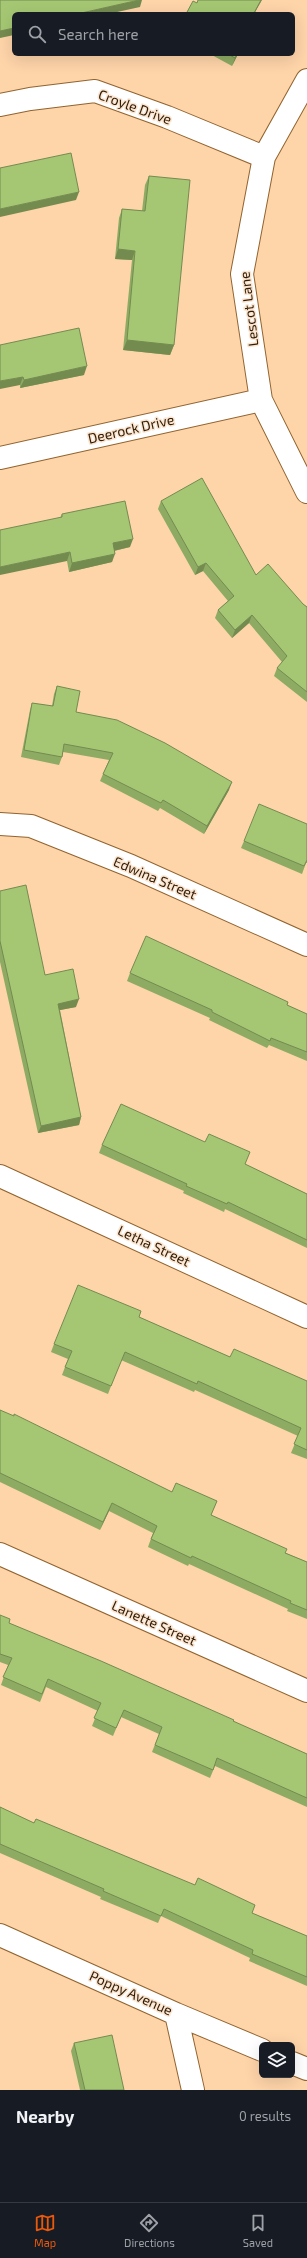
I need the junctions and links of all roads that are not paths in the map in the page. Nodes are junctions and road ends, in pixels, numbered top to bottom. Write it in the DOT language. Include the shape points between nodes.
graph roads {
  1 [pos="307,80"];
  2 [pos="0,105"];
  3 [pos="264,157"];
  4 [pos="261,400"];
  5 [pos="0,458"];
  6 [pos="307,492"];
  7 [pos="0,824"];
  8 [pos="307,945"];
  9 [pos="0,1176"];
  10 [pos="307,1316"];
  11 [pos="0,1554"];
  12 [pos="307,1691"];
  13 [pos="0,1935"];
  14 [pos="176,2014"];
  15 [pos="259,2049"];
  16 [pos="295,2063"];
  17 [pos="307,2069"];
  18 [pos="193,2090"];
  1 -- 3 [label="street, Lescot Lane"];
  2 -- 3 [label="street, Croyle Drive" via="95,91"];
  3 -- 4 [label="street, Lescot Lane" via="242,274"];
  4 -- 5 [label="street, Deerock Drive"];
  4 -- 6 [label="street, Lescot Lane"];
  7 -- 8 [label="street, Edwina Street" via="30,826 131,866"];
  9 -- 10 [label="street, Letha Street"];
  11 -- 12 [label="street, Lanette Street"];
  13 -- 14 [label="street, Poppy Avenue"];
  14 -- 15 [label="street, Poppy Avenue"];
  14 -- 18 [label="street"];
  16 -- 17 [label="street"];
}
